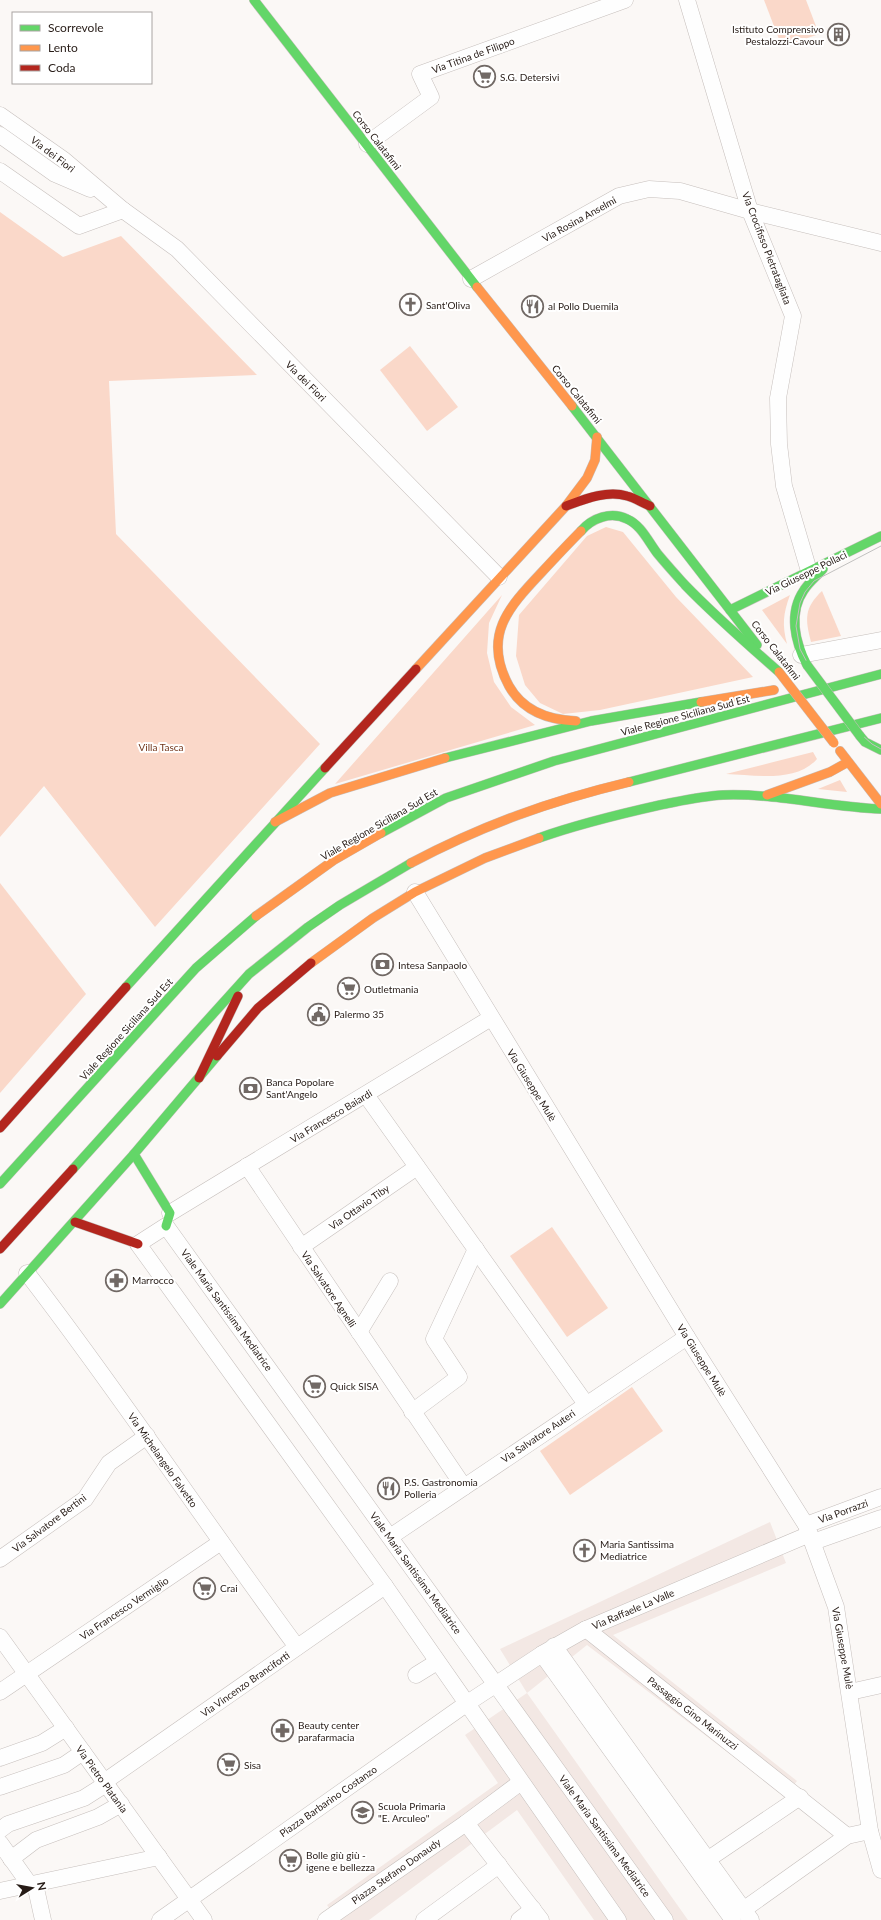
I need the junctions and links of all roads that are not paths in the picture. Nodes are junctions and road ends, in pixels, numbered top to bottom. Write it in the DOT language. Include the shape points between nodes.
graph roads {
  1 [pos="254,0"];
  2 [pos="625,0"];
  3 [pos="687,0"];
  4 [pos="0,115"];
  5 [pos="0,135"];
  6 [pos="367,144"];
  7 [pos="0,171"];
  8 [pos="104,195"];
  9 [pos="122,210"];
  10 [pos="750,210"];
  11 [pos="881,243"];
  12 [pos="471,279"];
  13 [pos="597,437"];
  14 [pos="566,506"];
  15 [pos="651,507"];
  16 [pos="881,536"];
  17 [pos="831,561"];
  18 [pos="809,571"];
  19 [pos="499,577"];
  20 [pos="730,610"];
  21 [pos="881,640"];
  22 [pos="804,660"];
  23 [pos="779,672"];
  24 [pos="881,674"];
  25 [pos="881,718"];
  26 [pos="591,721"];
  27 [pos="881,750"];
  28 [pos="848,762"];
  29 [pos="764,796"];
  30 [pos="881,804"];
  31 [pos="881,809"];
  32 [pos="275,822"];
  33 [pos="415,892"];
  34 [pos="249,974"];
  35 [pos="491,1018"];
  36 [pos="199,1078"];
  37 [pos="366,1095"];
  38 [pos="0,1128"];
  39 [pos="134,1154"];
  40 [pos="247,1166"];
  41 [pos="417,1167"];
  42 [pos="0,1184"];
  43 [pos="168,1220"];
  44 [pos="75,1222"];
  45 [pos="138,1244"];
  46 [pos="301,1247"];
  47 [pos="0,1249"];
  48 [pos="476,1249"];
  49 [pos="27,1273"];
  50 [pos="390,1281"];
  51 [pos="0,1304"];
  52 [pos="359,1332"];
  53 [pos="687,1337"];
  54 [pos="586,1404"];
  55 [pos="412,1412"];
  56 [pos="147,1436"];
  57 [pos="464,1487"];
  58 [pos="881,1497"];
  59 [pos="881,1518"];
  60 [pos="810,1533"];
  61 [pos="390,1537"];
  62 [pos="221,1542"];
  63 [pos="0,1559"];
  64 [pos="385,1586"];
  65 [pos="586,1630"];
  66 [pos="0,1637"];
  67 [pos="297,1647"];
  68 [pos="548,1650"];
  69 [pos="437,1662"];
  70 [pos="27,1674"];
  71 [pos="416,1675"];
  72 [pos="496,1684"];
  73 [pos="881,1685"];
  74 [pos="0,1692"];
  75 [pos="850,1692"];
  76 [pos="466,1704"];
  77 [pos="66,1728"];
  78 [pos="83,1752"];
  79 [pos="0,1758"];
  80 [pos="521,1782"];
  81 [pos="105,1783"];
  82 [pos="0,1787"];
  83 [pos="800,1797"];
  84 [pos="121,1804"];
  85 [pos="662,1809"];
  86 [pos="466,1823"];
  87 [pos="0,1830"];
  88 [pos="870,1831"];
  89 [pos="847,1836"];
  90 [pos="0,1842"];
  91 [pos="159,1857"];
  92 [pos="11,1859"];
  93 [pos="708,1860"];
  94 [pos="499,1865"];
  95 [pos="881,1870"];
  96 [pos="32,1884"];
  97 [pos="0,1891"];
  98 [pos="189,1899"];
  99 [pos="737,1911"];
  100 [pos="537,1915"];
  101 [pos="43,1920"];
  102 [pos="160,1920"];
  103 [pos="204,1920"];
  104 [pos="326,1920"];
  105 [pos="424,1920"];
  106 [pos="519,1920"];
  107 [pos="618,1920"];
  108 [pos="665,1920"];
  1 -- 6 [label="main road, Corso Calatafimi"];
  2 -- 6 [label="street, Via Titina de Filippo" via="420,74 430,97"];
  3 -- 10 [label="street, Via Crocifisso Pietratagliata"];
  4 -- 8 [label="street, Via dei Fiori" via="64,160"];
  5 -- 8 [label="street, Via dei Fiori" via="55,174"];
  6 -- 12 [label="main road, Corso Calatafimi"];
  7 -- 9 [label="street" via="80,226"];
  8 -- 9 [label="street, Via dei Fiori"];
  9 -- 19 [label="street, Via dei Fiori" via="177,249"];
  10 -- 11 [label="street, Via Rosina Anselmi"];
  10 -- 12 [label="street, Via Rosina Anselmi" via="680,191 649,189 619,196"];
  10 -- 18 [label="street, Via Crocifisso Pietratagliata" via="793,316 778,398 779,444 784,486"];
  12 -- 13 [label="main road, Corso Calatafimi"];
  13 -- 14 [label="main road" via="595,460 587,478"];
  13 -- 15 [label="main road, Corso Calatafimi"];
  14 -- 15 [label="main road" via="604,494 624,495"];
  14 -- 19 [label="main road"];
  15 -- 20 [label="main road, Corso Calatafimi"];
  16 -- 17 [label="main road, Via Giuseppe Pollaci"];
  17 -- 18 [label="main road, Via Giuseppe Pollaci"];
  17 -- 22 [label="main road" via="798,601 794,625"];
  18 -- 20 [label="main road, Via Giuseppe Pollaci"];
  19 -- 32 [label="main road"];
  20 -- 23 [label="main road, Corso Calatafimi"];
  21 -- 22 [label="street"];
  22 -- 27 [label="main road, bridge" via="865,742"];
  23 -- 26 [label="main road" via="676,576 628,519 612,515 596,518 584,527 512,604 500,626 497,652 503,676 517,698 537,713 561,721"];
  23 -- 28 [label="main road, Corso Calatafimi, bridge"];
  24 -- 26 [label="main road"];
  24 -- 42 [label="main road, Viale Regione Siciliana Sud Est" via="505,776 446,798 387,829 334,860 286,893 196,968"];
  25 -- 34 [label="main road" via="568,797 482,829 398,871 338,907 278,949"];
  26 -- 32 [label="main road" via="391,773 330,793"];
  28 -- 29 [label="main road" via="830,772"];
  28 -- 30 [label="main road, Corso Calatafimi"];
  29 -- 31 [label="main road" via="852,808"];
  29 -- 33 [label="main road" via="724,795 696,798 633,811 551,834 484,858"];
  32 -- 38 [label="main road"];
  33 -- 35 [label="street, Via Giuseppe Mulè"];
  33 -- 36 [label="main road" via="317,957 264,1002"];
  34 -- 36 [label="main road"];
  34 -- 47 [label="main road"];
  35 -- 37 [label="street, Via Francesco Baiardi"];
  35 -- 53 [label="street, Via Giuseppe Mulè"];
  36 -- 39 [label="main road"];
  37 -- 40 [label="street, Via Francesco Baiardi"];
  37 -- 41 [label="street"];
  39 -- 43 [label="main road, Viale Maria Santissima Mediatrice"];
  39 -- 44 [label="main road"];
  40 -- 43 [label="street, Via Francesco Baiardi"];
  40 -- 46 [label="street, Via Salvatore Agnelli"];
  41 -- 46 [label="street, Via Ottavio Tiby"];
  41 -- 48 [label="street"];
  43 -- 45 [label="street"];
  43 -- 61 [label="street, Viale Maria Santissima Mediatrice"];
  44 -- 45 [label="main road"];
  44 -- 49 [label="main road"];
  45 -- 64 [label="street"];
  46 -- 52 [label="street, Via Salvatore Agnelli"];
  48 -- 54 [label="street"];
  48 -- 55 [label="street" via="434,1339 460,1377"];
  49 -- 51 [label="main road"];
  49 -- 56 [label="street, Via Michelangelo Falvetto"];
  50 -- 52 [label="street"];
  52 -- 55 [label="street, Via Salvatore Agnelli"];
  53 -- 54 [label="street, Via Salvatore Auteri"];
  53 -- 60 [label="street, Via Giuseppe Mulè"];
  54 -- 57 [label="street, Via Salvatore Auteri"];
  55 -- 57 [label="street, Via Salvatore Agnelli"];
  56 -- 62 [label="street, Via Michelangelo Falvetto"];
  56 -- 63 [label="street, Via Salvatore Bertini" via="109,1463 85,1499"];
  57 -- 61 [label="street, Via Salvatore Auteri"];
  58 -- 60 [label="street, Via Porrazzi"];
  59 -- 60 [label="street, Via Porrazzi"];
  60 -- 65 [label="street, Via Raffaele La Valle"];
  60 -- 75 [label="street, Via Giuseppe Mulè" via="836,1607"];
  61 -- 72 [label="street, Viale Maria Santissima Mediatrice"];
  62 -- 67 [label="street, Via Michelangelo Falvetto"];
  62 -- 70 [label="street, Via Francesco Vermiglio"];
  64 -- 67 [label="street, Via Vincenzo Branciforti"];
  64 -- 69 [label="street"];
  65 -- 68 [label="street, Via Raffaele La Valle"];
  65 -- 83 [label="street, Passaggio Gino Marinuzzi"];
  66 -- 70 [label="street, Via Pietro Platania"];
  67 -- 81 [label="street, Via Vincenzo Branciforti"];
  68 -- 72 [label="street, Via Raffaele La Valle"];
  68 -- 85 [label="street"];
  69 -- 71 [label="street"];
  69 -- 76 [label="street"];
  70 -- 74 [label="street, Via Francesco Vermiglio"];
  70 -- 77 [label="street, Via Pietro Platania"];
  72 -- 76 [label="street, Via Raffaele La Valle"];
  72 -- 108 [label="street, Viale Maria Santissima Mediatrice"];
  73 -- 75 [label="street"];
  75 -- 88 [label="street, Via Giuseppe Mulè"];
  76 -- 80 [label="street"];
  76 -- 98 [label="street, Piazza Barbarino Costanzo"];
  77 -- 78 [label="street, Via Pietro Platania"];
  77 -- 79 [label="street" via="42,1743"];
  78 -- 81 [label="street, Via Pietro Platania"];
  78 -- 82 [label="street" via="64,1765"];
  80 -- 86 [label="street, Piazza Stefano Donaudy"];
  80 -- 107 [label="street"];
  81 -- 84 [label="street, Via Pietro Platania"];
  81 -- 87 [label="street, Via Vincenzo Branciforti" via="84,1798 8,1824"];
  83 -- 89 [label="street, Passaggio Gino Marinuzzi"];
  83 -- 93 [label="street"];
  84 -- 91 [label="street, Via Pietro Platania"];
  84 -- 92 [label="street" via="98,1817 36,1840"];
  85 -- 93 [label="street"];
  85 -- 99 [label="street"];
  86 -- 94 [label="street"];
  86 -- 104 [label="street, Piazza Stefano Donaudy"];
  88 -- 89 [label="street"];
  88 -- 95 [label="street, Via Giuseppe Mulè"];
  89 -- 99 [label="street"];
  90 -- 92 [label="street"];
  91 -- 96 [label="street"];
  91 -- 98 [label="street, Via Pietro Platania"];
  92 -- 96 [label="street"];
  93 -- 99 [label="street"];
  94 -- 100 [label="street"];
  94 -- 105 [label="street"];
  96 -- 97 [label="street"];
  96 -- 101 [label="street"];
  98 -- 102 [label="street, Piazza Barbarino Costanzo"];
  98 -- 103 [label="street, Via Pietro Platania"];
  100 -- 106 [label="street"];
}
